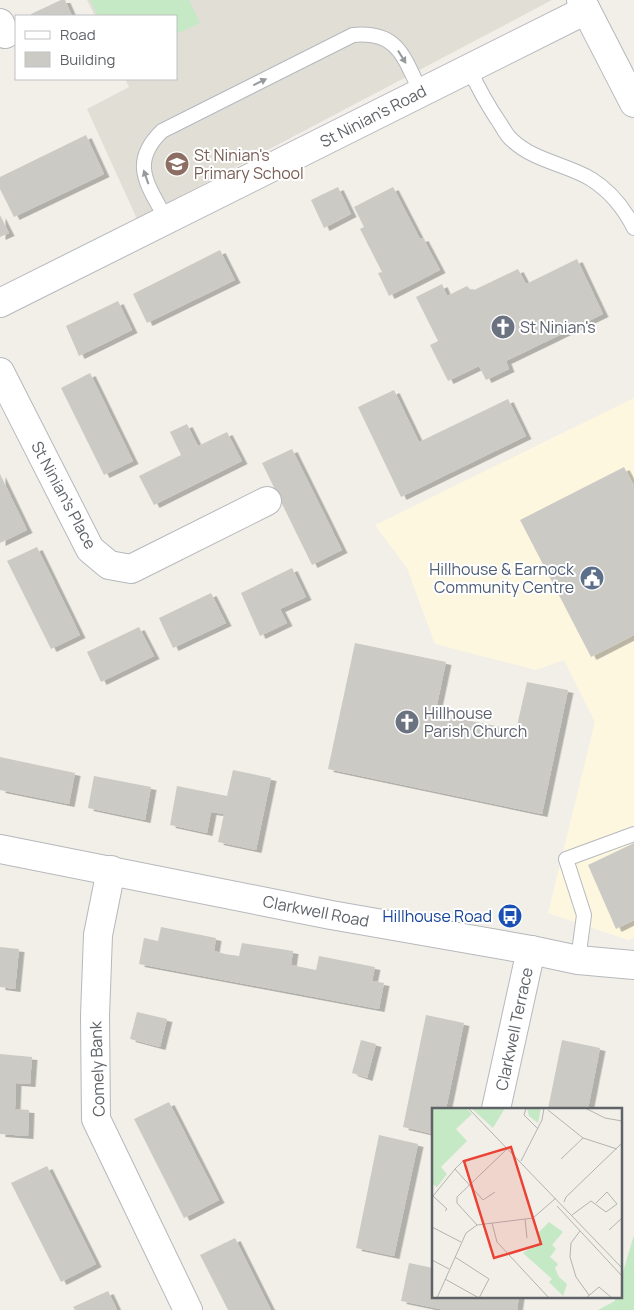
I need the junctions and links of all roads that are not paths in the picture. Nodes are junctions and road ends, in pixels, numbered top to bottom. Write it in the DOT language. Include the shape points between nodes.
graph roads {
  1 [pos="584,5"];
  2 [pos="468,68"];
  3 [pos="421,92"];
  4 [pos="634,103"];
  5 [pos="167,221"];
  6 [pos="634,228"];
  7 [pos="0,303"];
  8 [pos="0,372"];
  9 [pos="267,501"];
  10 [pos="634,834"];
  11 [pos="0,849"];
  12 [pos="111,870"];
  13 [pos="531,950"];
  14 [pos="578,960"];
  15 [pos="634,966"];
  16 [pos="496,1108"];
  17 [pos="188,1310"];
  1 -- 2 [label="street, St Ninian's Road"];
  1 -- 4 [label="street"];
  2 -- 3 [label="street, St Ninian's Road"];
  2 -- 6 [label="lane" via="486,104 511,140 546,161 591,179 614,198"];
  3 -- 5 [label="street, St Ninian's Road"];
  5 -- 3 [label="lane, one-way" via="143,171 146,149 170,126 353,35 381,36 394,44"];
  5 -- 7 [label="street, St Ninian's Road"];
  8 -- 9 [label="street, St Ninian's Place" via="90,549 109,565 131,569"];
  10 -- 14 [label="lane" via="566,859 584,915"];
  11 -- 12 [label="street, Clarkwell Road"];
  12 -- 13 [label="street, Clarkwell Road" via="332,915"];
  12 -- 17 [label="street, Comely Bank" via="98,935 94,1016 96,1119"];
  13 -- 14 [label="street, Clarkwell Road"];
  13 -- 16 [label="street, Clarkwell Terrace"];
  14 -- 15 [label="street, Clarkwell Road"];
}
